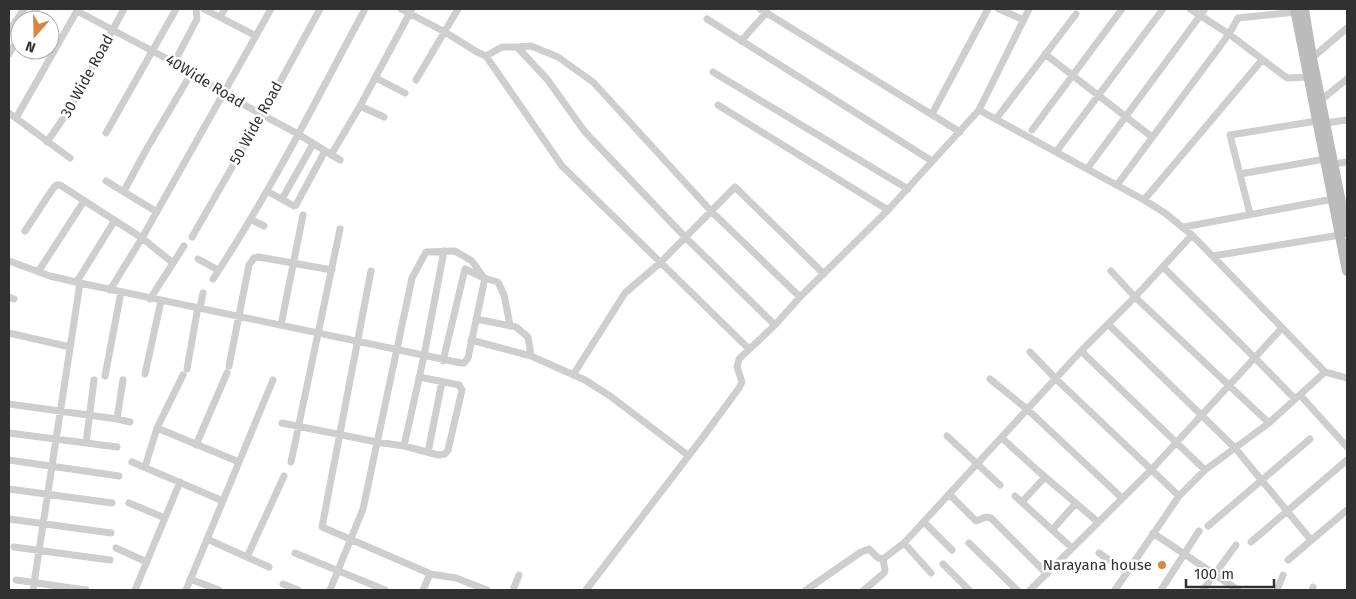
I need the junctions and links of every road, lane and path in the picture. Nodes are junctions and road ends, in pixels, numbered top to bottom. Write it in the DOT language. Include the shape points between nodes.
graph roads {
  1 [pos="24,9"];
  2 [pos="124,9"];
  3 [pos="176,9"];
  4 [pos="196,9"];
  5 [pos="204,9"];
  6 [pos="225,9"];
  7 [pos="271,9"];
  8 [pos="320,9"];
  9 [pos="365,9"];
  10 [pos="401,9"];
  11 [pos="458,9"];
  12 [pos="988,9"];
  13 [pos="1000,9"];
  14 [pos="1029,9"];
  15 [pos="1122,9"];
  16 [pos="1164,9"];
  17 [pos="1190,9"];
  18 [pos="78,10"];
  19 [pos="763,10"];
  20 [pos="1298,10"];
  21 [pos="410,11"];
  22 [pos="1203,12"];
  23 [pos="1076,14"];
  24 [pos="220,17"];
  25 [pos="707,19"];
  26 [pos="1024,20"];
  27 [pos="1347,28"];
  28 [pos="112,30"];
  29 [pos="9,31"];
  30 [pos="445,32"];
  31 [pos="1229,34"];
  32 [pos="256,36"];
  33 [pos="741,40"];
  34 [pos="517,47"];
  35 [pos="152,51"];
  36 [pos="1045,54"];
  37 [pos="486,56"];
  38 [pos="1312,58"];
  39 [pos="1262,60"];
  40 [pos="174,62"];
  41 [pos="192,72"];
  42 [pos="713,72"];
  43 [pos="1073,75"];
  44 [pos="1309,77"];
  45 [pos="376,78"];
  46 [pos="1347,79"];
  47 [pos="416,80"];
  48 [pos="405,93"];
  49 [pos="224,94"];
  50 [pos="1099,96"];
  51 [pos="1321,100"];
  52 [pos="718,105"];
  53 [pos="360,106"];
  54 [pos="979,110"];
  55 [pos="9,113"];
  56 [pos="932,114"];
  57 [pos="262,115"];
  58 [pos="384,117"];
  59 [pos="1126,117"];
  60 [pos="16,118"];
  61 [pos="996,119"];
  62 [pos="1347,120"];
  63 [pos="1321,122"];
  64 [pos="1032,130"];
  65 [pos="960,132"];
  66 [pos="106,133"];
  67 [pos="298,134"];
  68 [pos="1152,137"];
  69 [pos="47,142"];
  70 [pos="313,144"];
  71 [pos="1056,152"];
  72 [pos="328,153"];
  73 [pos="70,158"];
  74 [pos="340,160"];
  75 [pos="932,161"];
  76 [pos="1329,162"];
  77 [pos="1347,162"];
  78 [pos="1087,169"];
  79 [pos="1240,174"];
  80 [pos="106,181"];
  81 [pos="1117,185"];
  82 [pos="908,189"];
  83 [pos="124,191"];
  84 [pos="267,191"];
  85 [pos="282,199"];
  86 [pos="1144,200"];
  87 [pos="84,201"];
  88 [pos="1341,201"];
  89 [pos="888,210"];
  90 [pos="711,211"];
  91 [pos="157,212"];
  92 [pos="1250,214"];
  93 [pos="303,215"];
  94 [pos="250,219"];
  95 [pos="115,220"];
  96 [pos="264,226"];
  97 [pos="1184,227"];
  98 [pos="340,229"];
  99 [pos="25,231"];
  100 [pos="1344,234"];
  101 [pos="1192,235"];
  102 [pos="192,237"];
  103 [pos="685,237"];
  104 [pos="142,238"];
  105 [pos="184,246"];
  106 [pos="444,251"];
  107 [pos="1213,256"];
  108 [pos="198,259"];
  109 [pos="9,261"];
  110 [pos="661,262"];
  111 [pos="173,263"];
  112 [pos="293,263"];
  113 [pos="1163,267"];
  114 [pos="218,270"];
  115 [pos="332,270"];
  116 [pos="371,271"];
  117 [pos="1111,271"];
  118 [pos="1347,271"];
  119 [pos="38,272"];
  120 [pos="824,274"];
  121 [pos="485,278"];
  122 [pos="213,279"];
  123 [pos="78,283"];
  124 [pos="110,290"];
  125 [pos="120,292"];
  126 [pos="203,293"];
  127 [pos="800,297"];
  128 [pos="1135,297"];
  129 [pos="150,298"];
  130 [pos="160,301"];
  131 [pos="199,308"];
  132 [pos="239,317"];
  133 [pos="476,319"];
  134 [pos="1108,324"];
  135 [pos="281,325"];
  136 [pos="775,325"];
  137 [pos="510,326"];
  138 [pos="1282,328"];
  139 [pos="9,333"];
  140 [pos="319,333"];
  141 [pos="471,340"];
  142 [pos="357,342"];
  143 [pos="70,347"];
  144 [pos="749,349"];
  145 [pos="396,350"];
  146 [pos="1081,351"];
  147 [pos="1030,352"];
  148 [pos="424,356"];
  149 [pos="531,356"];
  150 [pos="1256,358"];
  151 [pos="443,360"];
  152 [pos="1325,372"];
  153 [pos="145,374"];
  154 [pos="573,375"];
  155 [pos="105,376"];
  156 [pos="419,377"];
  157 [pos="1347,378"];
  158 [pos="990,379"];
  159 [pos="1056,379"];
  160 [pos="94,380"];
  161 [pos="123,380"];
  162 [pos="272,380"];
  163 [pos="442,382"];
  164 [pos="1230,386"];
  165 [pos="1298,397"];
  166 [pos="9,404"];
  167 [pos="1028,410"];
  168 [pos="60,411"];
  169 [pos="90,416"];
  170 [pos="1202,416"];
  171 [pos="117,419"];
  172 [pos="130,422"];
  173 [pos="1269,423"];
  174 [pos="282,424"];
  175 [pos="298,426"];
  176 [pos="157,428"];
  177 [pos="9,433"];
  178 [pos="339,434"];
  179 [pos="947,436"];
  180 [pos="1002,438"];
  181 [pos="55,439"];
  182 [pos="1310,439"];
  183 [pos="377,442"];
  184 [pos="1176,443"];
  185 [pos="86,444"];
  186 [pos="196,445"];
  187 [pos="404,446"];
  188 [pos="1347,446"];
  189 [pos="117,448"];
  190 [pos="1235,448"];
  191 [pos="428,452"];
  192 [pos="689,456"];
  193 [pos="9,460"];
  194 [pos="1347,460"];
  195 [pos="132,462"];
  196 [pos="239,462"];
  197 [pos="291,462"];
  198 [pos="977,464"];
  199 [pos="52,466"];
  200 [pos="144,468"];
  201 [pos="1151,470"];
  202 [pos="1205,470"];
  203 [pos="119,476"];
  204 [pos="284,476"];
  205 [pos="1045,477"];
  206 [pos="180,482"];
  207 [pos="1262,482"];
  208 [pos="1000,486"];
  209 [pos="9,489"];
  210 [pos="48,494"];
  211 [pos="949,494"];
  212 [pos="1015,496"];
  213 [pos="1179,496"];
  214 [pos="1122,498"];
  215 [pos="223,501"];
  216 [pos="1022,502"];
  217 [pos="112,503"];
  218 [pos="129,503"];
  219 [pos="1076,503"];
  220 [pos="1347,510"];
  221 [pos="1286,511"];
  222 [pos="165,518"];
  223 [pos="9,519"];
  224 [pos="924,522"];
  225 [pos="1098,522"];
  226 [pos="43,523"];
  227 [pos="1208,526"];
  228 [pos="1052,530"];
  229 [pos="1199,531"];
  230 [pos="111,533"];
  231 [pos="1153,533"];
  232 [pos="207,538"];
  233 [pos="351,540"];
  234 [pos="1311,540"];
  235 [pos="1251,542"];
  236 [pos="904,543"];
  237 [pos="969,543"];
  238 [pos="1236,545"];
  239 [pos="14,548"];
  240 [pos="116,548"];
  241 [pos="1072,548"];
  242 [pos="952,550"];
  243 [pos="39,552"];
  244 [pos="295,552"];
  245 [pos="1099,553"];
  246 [pos="1184,554"];
  247 [pos="247,557"];
  248 [pos="110,560"];
  249 [pos="883,560"];
  250 [pos="1288,560"];
  251 [pos="147,562"];
  252 [pos="943,564"];
  253 [pos="269,567"];
  254 [pos="338,571"];
  255 [pos="931,572"];
  256 [pos="1127,572"];
  257 [pos="1214,573"];
  258 [pos="430,574"];
  259 [pos="1047,574"];
  260 [pos="519,575"];
  261 [pos="1283,575"];
  262 [pos="190,579"];
  263 [pos="16,580"];
  264 [pos="283,584"];
  265 [pos="33,586"];
  266 [pos="86,590"];
  267 [pos="136,590"];
  268 [pos="186,590"];
  269 [pos="219,590"];
  270 [pos="298,590"];
  271 [pos="330,590"];
  272 [pos="386,590"];
  273 [pos="423,590"];
  274 [pos="488,590"];
  275 [pos="513,590"];
  276 [pos="586,590"];
  277 [pos="806,590"];
  278 [pos="864,590"];
  279 [pos="968,590"];
  280 [pos="1017,590"];
  281 [pos="1030,590"];
  282 [pos="1115,590"];
  283 [pos="1160,590"];
  284 [pos="1202,590"];
  285 [pos="1238,590"];
  286 [pos="1278,590"];
  1 -- 29 [label="street"];
  2 -- 28 [label="street, 30 Wide Road"];
  3 -- 35 [label="street"];
  4 -- 40 [label="street" via="197,19"];
  5 -- 24 [label="street"];
  6 -- 24 [label="street"];
  7 -- 32 [label="street"];
  8 -- 57 [label="street, 50 Wide Road"];
  9 -- 67 [label="street"];
  10 -- 21 [label="street"];
  11 -- 30 [label="street"];
  12 -- 56 [label="street"];
  13 -- 26 [label="street"];
  14 -- 26 [label="street"];
  15 -- 43 [label="street"];
  16 -- 50 [label="street"];
  17 -- 22 [label="street"];
  18 -- 28 [label="street, 40Wide Road"];
  18 -- 60 [label="street"];
  19 -- 33 [label="street"];
  19 -- 56 [label="street"];
  20 -- 31 [label="street" via="1238,18"];
  20 -- 38 [label="main road"];
  20 -- 44 [label="main road"];
  21 -- 30 [label="street"];
  21 -- 45 [label="street"];
  22 -- 31 [label="street"];
  22 -- 59 [label="street"];
  23 -- 36 [label="street"];
  24 -- 32 [label="street"];
  25 -- 33 [label="street"];
  26 -- 54 [label="street"];
  27 -- 38 [label="street"];
  28 -- 35 [label="street, 40Wide Road"];
  28 -- 69 [label="street, 30 Wide Road" via="69,110"];
  30 -- 37 [label="street"];
  30 -- 47 [label="street"];
  31 -- 39 [label="street"];
  31 -- 68 [label="street"];
  32 -- 49 [label="street"];
  33 -- 75 [label="street"];
  34 -- 37 [label="street" via="502,47"];
  34 -- 90 [label="street" via="531,46 558,57 593,82"];
  34 -- 103 [label="street" via="547,79 585,132"];
  35 -- 40 [label="street, 40Wide Road"];
  35 -- 66 [label="street"];
  36 -- 43 [label="street"];
  36 -- 61 [label="street"];
  37 -- 110 [label="street" via="562,166"];
  38 -- 51 [label="main road"];
  39 -- 44 [label="street" via="1287,78"];
  39 -- 86 [label="street"];
  40 -- 41 [label="street, 40Wide Road"];
  41 -- 49 [label="street, 40Wide Road"];
  41 -- 83 [label="street"];
  42 -- 82 [label="street"];
  43 -- 50 [label="street"];
  43 -- 64 [label="street"];
  44 -- 63 [label="main road"];
  45 -- 48 [label="street"];
  45 -- 53 [label="street"];
  46 -- 51 [label="street"];
  49 -- 57 [label="street, 40Wide Road"];
  49 -- 91 [label="street"];
  50 -- 59 [label="street"];
  50 -- 71 [label="street"];
  51 -- 63 [label="main road"];
  52 -- 89 [label="street"];
  53 -- 58 [label="street"];
  53 -- 72 [label="street"];
  54 -- 61 [label="street"];
  54 -- 65 [label="street"];
  55 -- 60 [label="street"];
  56 -- 65 [label="street"];
  57 -- 67 [label="street, 40Wide Road"];
  57 -- 102 [label="street, 50 Wide Road"];
  59 -- 68 [label="street"];
  59 -- 78 [label="street"];
  60 -- 69 [label="street"];
  61 -- 71 [label="street"];
  62 -- 63 [label="street"];
  63 -- 76 [label="main road"];
  63 -- 79 [label="street" via="1230,135"];
  65 -- 75 [label="street"];
  67 -- 70 [label="street, 40Wide Road"];
  67 -- 84 [label="street"];
  68 -- 81 [label="street"];
  69 -- 73 [label="street"];
  70 -- 72 [label="street, 40Wide Road"];
  70 -- 85 [label="street"];
  71 -- 78 [label="street"];
  72 -- 74 [label="street, 40Wide Road"];
  72 -- 85 [label="street" via="296,205"];
  75 -- 82 [label="street"];
  76 -- 77 [label="street"];
  76 -- 79 [label="street"];
  76 -- 88 [label="main road"];
  78 -- 81 [label="street"];
  79 -- 92 [label="street"];
  80 -- 83 [label="street"];
  81 -- 86 [label="street"];
  82 -- 89 [label="street"];
  83 -- 91 [label="street"];
  84 -- 85 [label="street"];
  84 -- 94 [label="street"];
  86 -- 97 [label="street"];
  87 -- 95 [label="street"];
  87 -- 99 [label="street" via="57,185"];
  87 -- 119 [label="street"];
  88 -- 92 [label="street"];
  88 -- 100 [label="main road"];
  89 -- 120 [label="street"];
  90 -- 103 [label="street"];
  90 -- 120 [label="street" via="735,187"];
  90 -- 127 [label="street"];
  91 -- 104 [label="street"];
  92 -- 97 [label="street"];
  93 -- 112 [label="street"];
  94 -- 96 [label="street"];
  94 -- 114 [label="street"];
  95 -- 104 [label="street"];
  95 -- 123 [label="street"];
  97 -- 101 [label="street"];
  98 -- 115 [label="street"];
  100 -- 107 [label="street"];
  100 -- 118 [label="main road"];
  101 -- 107 [label="street"];
  101 -- 113 [label="street"];
  103 -- 110 [label="street"];
  103 -- 136 [label="street"];
  104 -- 111 [label="street"];
  104 -- 124 [label="street"];
  105 -- 111 [label="street"];
  106 -- 121 [label="street" via="455,251 472,261"];
  106 -- 145 [label="street" via="426,252 412,278"];
  106 -- 148 [label="street"];
  107 -- 138 [label="street"];
  108 -- 114 [label="street"];
  109 -- 119 [label="street"];
  110 -- 144 [label="street"];
  110 -- 154 [label="street" via="625,293"];
  111 -- 129 [label="street"];
  112 -- 115 [label="street"];
  112 -- 132 [label="street" via="254,258"];
  112 -- 135 [label="street"];
  113 -- 128 [label="street"];
  113 -- 150 [label="street"];
  114 -- 122 [label="street"];
  115 -- 140 [label="street"];
  116 -- 142 [label="street"];
  117 -- 128 [label="street"];
  119 -- 123 [label="street"];
  120 -- 127 [label="street"];
  121 -- 133 [label="street"];
  121 -- 137 [label="street" via="498,282"];
  121 -- 151 [label="street" via="465,269"];
  123 -- 124 [label="street"];
  123 -- 143 [label="street"];
  124 -- 125 [label="street"];
  125 -- 129 [label="street"];
  125 -- 155 [label="street"];
  126 -- 131 [label="street"];
  127 -- 136 [label="street"];
  128 -- 134 [label="street"];
  128 -- 164 [label="street"];
  129 -- 130 [label="street"];
  130 -- 131 [label="street"];
  130 -- 153 [label="street"];
  131 -- 132 [label="street"];
  131 -- 176 [label="street" via="185,372"];
  132 -- 135 [label="street"];
  132 -- 186 [label="street" via="228,369"];
  133 -- 137 [label="street"];
  133 -- 141 [label="street"];
  134 -- 146 [label="street"];
  134 -- 170 [label="street"];
  135 -- 140 [label="street"];
  136 -- 144 [label="street"];
  137 -- 149 [label="street" via="528,336"];
  138 -- 150 [label="street"];
  138 -- 152 [label="street"];
  139 -- 143 [label="street"];
  140 -- 142 [label="street"];
  140 -- 175 [label="street"];
  141 -- 149 [label="street"];
  141 -- 151 [label="street" via="464,363"];
  142 -- 145 [label="street"];
  142 -- 178 [label="street"];
  143 -- 168 [label="street"];
  144 -- 192 [label="street" via="738,359 742,382 739,388"];
  145 -- 148 [label="street"];
  145 -- 183 [label="street"];
  146 -- 159 [label="street"];
  146 -- 184 [label="street"];
  147 -- 159 [label="street"];
  148 -- 151 [label="street"];
  148 -- 156 [label="street"];
  149 -- 154 [label="street"];
  150 -- 164 [label="street"];
  150 -- 165 [label="street"];
  152 -- 157 [label="street"];
  152 -- 165 [label="street"];
  154 -- 192 [label="street" via="610,396"];
  156 -- 163 [label="street"];
  156 -- 187 [label="street"];
  158 -- 167 [label="street"];
  159 -- 167 [label="street"];
  159 -- 201 [label="street"];
  160 -- 169 [label="street"];
  161 -- 171 [label="street"];
  162 -- 196 [label="street"];
  163 -- 191 [label="street"];
  163 -- 191 [label="street" via="459,386 462,390 448,450 438,455"];
  164 -- 170 [label="street"];
  164 -- 173 [label="street"];
  165 -- 173 [label="street"];
  165 -- 188 [label="street"];
  166 -- 168 [label="street"];
  167 -- 180 [label="street"];
  167 -- 214 [label="street"];
  168 -- 169 [label="street"];
  168 -- 181 [label="street"];
  169 -- 171 [label="street"];
  169 -- 185 [label="street"];
  170 -- 184 [label="street"];
  170 -- 190 [label="street"];
  171 -- 172 [label="street"];
  173 -- 190 [label="street"];
  174 -- 175 [label="street"];
  175 -- 178 [label="street"];
  175 -- 197 [label="street"];
  176 -- 186 [label="street"];
  176 -- 200 [label="street"];
  177 -- 181 [label="street"];
  178 -- 183 [label="street"];
  178 -- 233 [label="street" via="322,527"];
  179 -- 198 [label="street"];
  180 -- 198 [label="street"];
  180 -- 205 [label="street"];
  181 -- 185 [label="street"];
  181 -- 199 [label="street"];
  182 -- 207 [label="street"];
  183 -- 187 [label="street"];
  183 -- 233 [label="street" via="363,509"];
  184 -- 201 [label="street"];
  184 -- 202 [label="street"];
  185 -- 189 [label="street"];
  186 -- 196 [label="street"];
  187 -- 191 [label="street"];
  190 -- 202 [label="street"];
  190 -- 207 [label="street"];
  192 -- 276 [label="street"];
  193 -- 199 [label="street"];
  194 -- 221 [label="street"];
  195 -- 200 [label="street"];
  196 -- 215 [label="street"];
  198 -- 208 [label="street"];
  198 -- 211 [label="street"];
  199 -- 203 [label="street"];
  199 -- 210 [label="street"];
  200 -- 206 [label="street"];
  201 -- 213 [label="street"];
  201 -- 214 [label="street"];
  202 -- 213 [label="street"];
  204 -- 247 [label="street"];
  205 -- 216 [label="street"];
  205 -- 219 [label="street"];
  206 -- 215 [label="street"];
  206 -- 222 [label="street"];
  207 -- 221 [label="street"];
  207 -- 227 [label="street"];
  209 -- 210 [label="street"];
  210 -- 217 [label="street"];
  210 -- 226 [label="street"];
  211 -- 224 [label="street"];
  211 -- 259 [label="street" via="976,521 991,518"];
  212 -- 216 [label="street"];
  213 -- 231 [label="street"];
  214 -- 225 [label="street"];
  215 -- 232 [label="street"];
  216 -- 228 [label="street"];
  218 -- 222 [label="street"];
  219 -- 225 [label="street"];
  219 -- 228 [label="street"];
  220 -- 234 [label="street"];
  221 -- 234 [label="street"];
  221 -- 235 [label="street"];
  222 -- 251 [label="street"];
  223 -- 226 [label="street"];
  224 -- 236 [label="street"];
  224 -- 242 [label="street"];
  225 -- 241 [label="street"];
  226 -- 230 [label="street"];
  226 -- 243 [label="street"];
  228 -- 241 [label="street"];
  229 -- 246 [label="street"];
  231 -- 246 [label="street"];
  231 -- 256 [label="street"];
  232 -- 247 [label="street"];
  232 -- 262 [label="street"];
  233 -- 254 [label="street"];
  233 -- 258 [label="street"];
  234 -- 250 [label="street"];
  236 -- 249 [label="street"];
  236 -- 255 [label="street"];
  237 -- 280 [label="street"];
  238 -- 257 [label="street"];
  239 -- 243 [label="street"];
  240 -- 251 [label="street"];
  241 -- 259 [label="street"];
  243 -- 248 [label="street"];
  243 -- 265 [label="street"];
  244 -- 254 [label="street"];
  245 -- 256 [label="street"];
  246 -- 257 [label="street"];
  246 -- 283 [label="street"];
  247 -- 253 [label="street"];
  249 -- 277 [label="street" via="869,549 861,552"];
  249 -- 278 [label="street" via="884,573"];
  251 -- 267 [label="street"];
  252 -- 279 [label="street"];
  254 -- 271 [label="street"];
  254 -- 272 [label="street"];
  256 -- 282 [label="street"];
  257 -- 284 [label="street"];
  257 -- 285 [label="street"];
  258 -- 273 [label="street"];
  258 -- 274 [label="street" via="456,578"];
  259 -- 281 [label="street"];
  260 -- 275 [label="street"];
  261 -- 286 [label="street"];
  262 -- 268 [label="street"];
  262 -- 269 [label="street"];
  263 -- 265 [label="street"];
  264 -- 270 [label="street"];
  265 -- 266 [label="street"];
}
